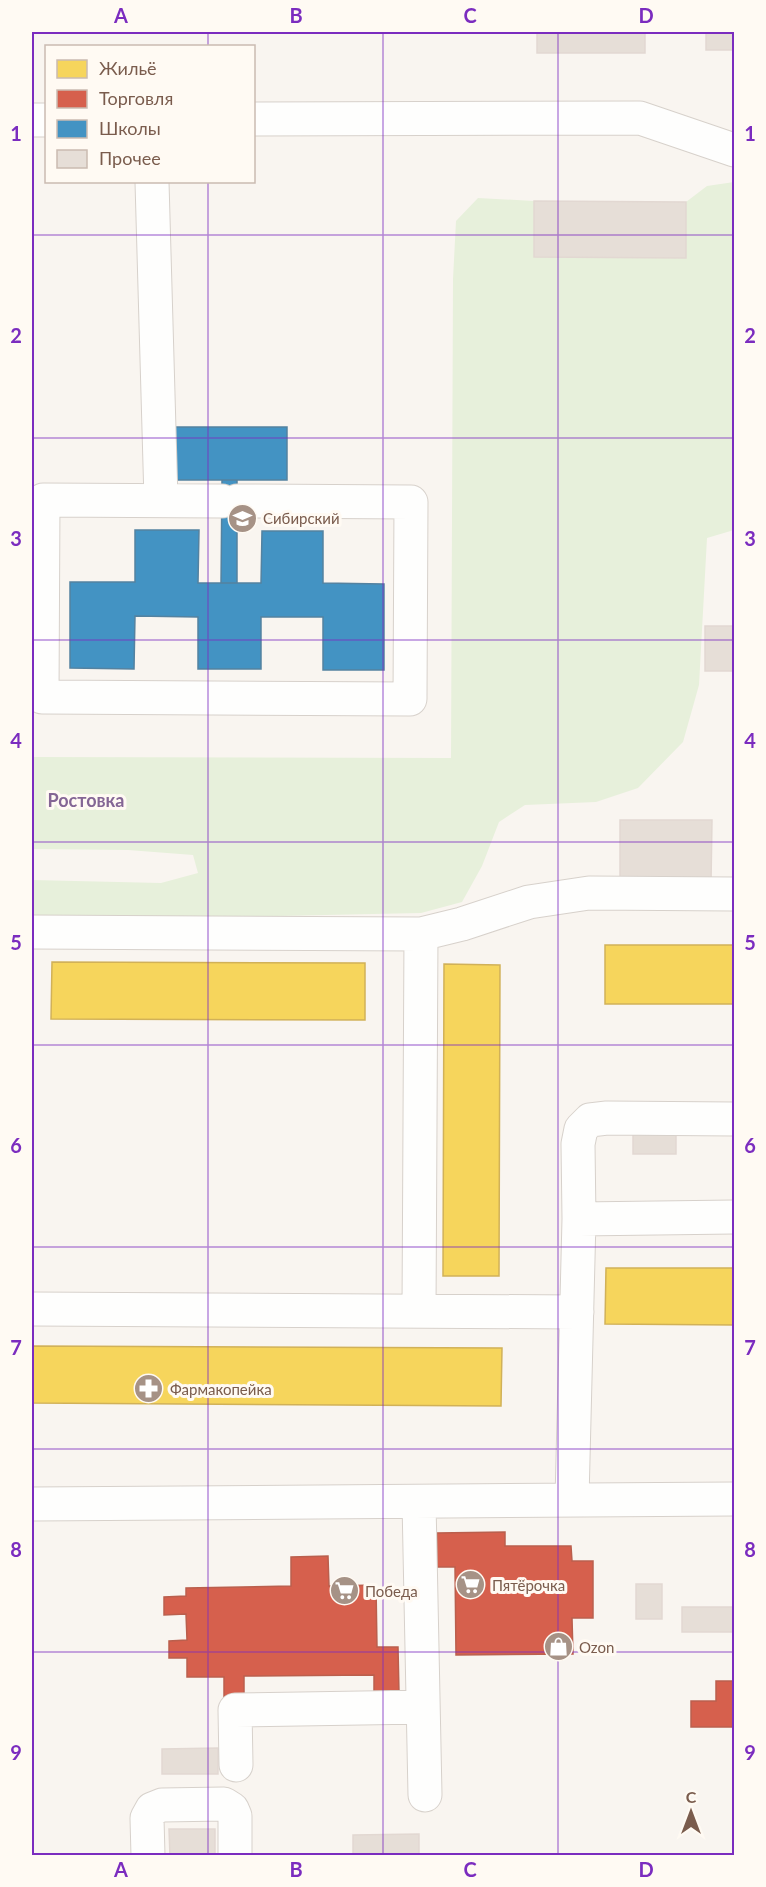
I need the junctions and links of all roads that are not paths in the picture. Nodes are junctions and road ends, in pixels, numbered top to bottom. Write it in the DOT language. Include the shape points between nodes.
graph roads {
  1 [pos="255,119"];
  2 [pos="735,150"];
  3 [pos="152,183"];
  4 [pos="161,500"];
  5 [pos="735,894"];
  6 [pos="32,932"];
  7 [pos="421,934"];
  8 [pos="735,1119"];
  9 [pos="735,1217"];
  10 [pos="579,1219"];
  11 [pos="32,1309"];
  12 [pos="419,1311"];
  13 [pos="577,1312"];
  14 [pos="572,1499"];
  15 [pos="735,1499"];
  16 [pos="419,1502"];
  17 [pos="32,1504"];
  18 [pos="423,1707"];
  19 [pos="236,1765"];
  20 [pos="425,1795"];
  21 [pos="148,1856"];
  22 [pos="235,1856"];
  1 -- 2 [label="street" via="640,118"];
  3 -- 4 [label="street"];
  4 -- 4 [label="street" via="43,500 42,697 410,699 411,502"];
  5 -- 7 [label="street" via="589,893 529,902"];
  6 -- 7 [label="street"];
  7 -- 12 [label="street"];
  8 -- 10 [label="street" via="590,1120 581,1129 578,1144"];
  9 -- 10 [label="street"];
  10 -- 13 [label="street"];
  11 -- 12 [label="street"];
  12 -- 13 [label="street"];
  13 -- 14 [label="street"];
  14 -- 15 [label="street"];
  14 -- 16 [label="street"];
  16 -- 17 [label="street"];
  16 -- 18 [label="street"];
  18 -- 19 [label="street" via="235,1710"];
  18 -- 20 [label="street"];
  21 -- 22 [label="street" via="147,1818 152,1809 162,1805 224,1804 235,1816"];
}
